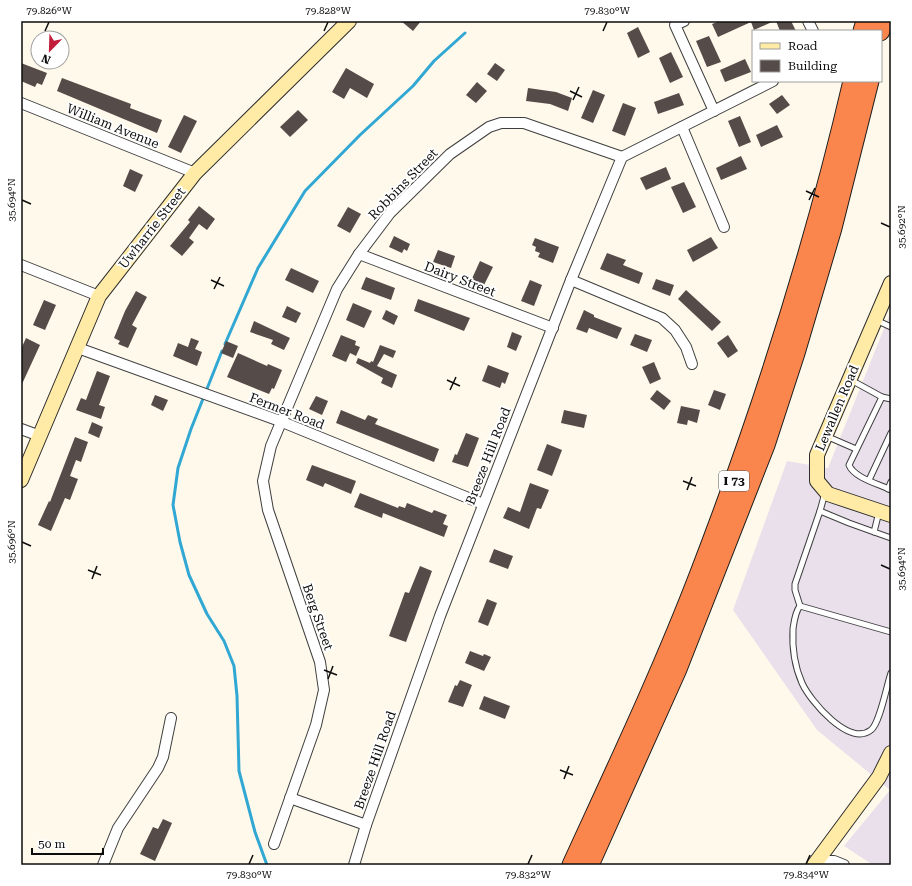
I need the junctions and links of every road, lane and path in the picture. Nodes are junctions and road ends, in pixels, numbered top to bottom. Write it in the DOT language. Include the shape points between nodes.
graph roads {
  1 [pos="349,21"];
  2 [pos="684,21"];
  3 [pos="808,21"];
  4 [pos="812,30"];
  5 [pos="771,82"];
  6 [pos="853,82"];
  7 [pos="869,82"];
  8 [pos="21,103"];
  9 [pos="714,111"];
  10 [pos="682,127"];
  11 [pos="622,157"];
  12 [pos="195,173"];
  13 [pos="724,227"];
  14 [pos="359,254"];
  15 [pos="21,265"];
  16 [pos="571,280"];
  17 [pos="891,283"];
  18 [pos="99,296"];
  19 [pos="875,320"];
  20 [pos="891,327"];
  21 [pos="553,328"];
  22 [pos="78,348"];
  23 [pos="692,364"];
  24 [pos="850,379"];
  25 [pos="882,397"];
  26 [pos="891,399"];
  27 [pos="280,421"];
  28 [pos="21,429"];
  29 [pos="891,433"];
  30 [pos="40,436"];
  31 [pos="825,436"];
  32 [pos="856,449"];
  33 [pos="21,480"];
  34 [pos="869,480"];
  35 [pos="891,482"];
  36 [pos="889,489"];
  37 [pos="826,490"];
  38 [pos="483,504"];
  39 [pos="820,511"];
  40 [pos="885,513"];
  41 [pos="874,532"];
  42 [pos="891,538"];
  43 [pos="800,606"];
  44 [pos="891,632"];
  45 [pos="891,672"];
  46 [pos="171,718"];
  47 [pos="891,752"];
  48 [pos="290,798"];
  49 [pos="366,826"];
  50 [pos="274,844"];
  51 [pos="815,863"];
  52 [pos="103,865"];
  53 [pos="354,865"];
  54 [pos="572,865"];
  55 [pos="589,865"];
  56 [pos="844,865"];
  1 -- 12 [label="street, Uwharrie Street"];
  2 -- 9 [label="street" via="674,25"];
  3 -- 4 [label="street"];
  5 -- 9 [label="street"];
  6 -- 54 [label="highway, I 73" via="807,259 780,352 752,432 700,575"];
  7 -- 55 [label="highway, I 73" via="832,228 795,353 764,445 677,670"];
  8 -- 12 [label="street, William Avenue"];
  9 -- 10 [label="street"];
  10 -- 11 [label="street"];
  10 -- 13 [label="street"];
  11 -- 14 [label="street, Robbins Street" via="524,123 501,123 490,127 463,144 411,191 390,213"];
  11 -- 16 [label="street, Breeze Hill Road"];
  12 -- 18 [label="street, Uwharrie Street"];
  14 -- 21 [label="street, Dairy Street"];
  14 -- 27 [label="street, Robbins Street" via="331,302"];
  15 -- 18 [label="street"];
  16 -- 21 [label="street, Breeze Hill Road"];
  16 -- 23 [label="street" via="662,318 675,330 686,347"];
  17 -- 19 [label="street, Lewallen Road"];
  18 -- 22 [label="street, Uwharrie Street"];
  19 -- 20 [label="lane"];
  19 -- 24 [label="street, Lewallen Road"];
  21 -- 38 [label="street, Breeze Hill Road"];
  22 -- 27 [label="street, Fermer Road"];
  22 -- 30 [label="street, Uwharrie Street"];
  24 -- 25 [label="lane"];
  24 -- 31 [label="street, Lewallen Road"];
  25 -- 26 [label="lane"];
  25 -- 32 [label="lane"];
  27 -- 38 [label="street, Fermer Road"];
  27 -- 48 [label="street, Berg Street" via="265,466 265,495 320,662 324,690 316,726"];
  28 -- 30 [label="street"];
  29 -- 34 [label="lane"];
  30 -- 33 [label="street, Uwharrie Street"];
  31 -- 32 [label="lane"];
  31 -- 37 [label="street, Lewallen Road" via="817,455 817,481"];
  32 -- 34 [label="lane" via="849,465 851,470"];
  34 -- 36 [label="lane"];
  35 -- 36 [label="lane"];
  37 -- 39 [label="lane"];
  37 -- 40 [label="street" via="828,494"];
  38 -- 49 [label="street, Breeze Hill Road" via="440,616"];
  39 -- 41 [label="lane"];
  39 -- 43 [label="lane" via="795,584"];
  40 -- 41 [label="lane"];
  41 -- 42 [label="lane"];
  43 -- 44 [label="lane"];
  43 -- 45 [label="lane" via="794,621 792,649 802,684 825,714 842,728 855,733 866,733 875,726"];
  46 -- 52 [label="street" via="163,757 118,828"];
  47 -- 51 [label="street" via="879,777"];
  48 -- 49 [label="street"];
  48 -- 50 [label="street, Berg Street"];
  49 -- 53 [label="street, Breeze Hill Road"];
  51 -- 56 [label="street" via="834,862"];
}
